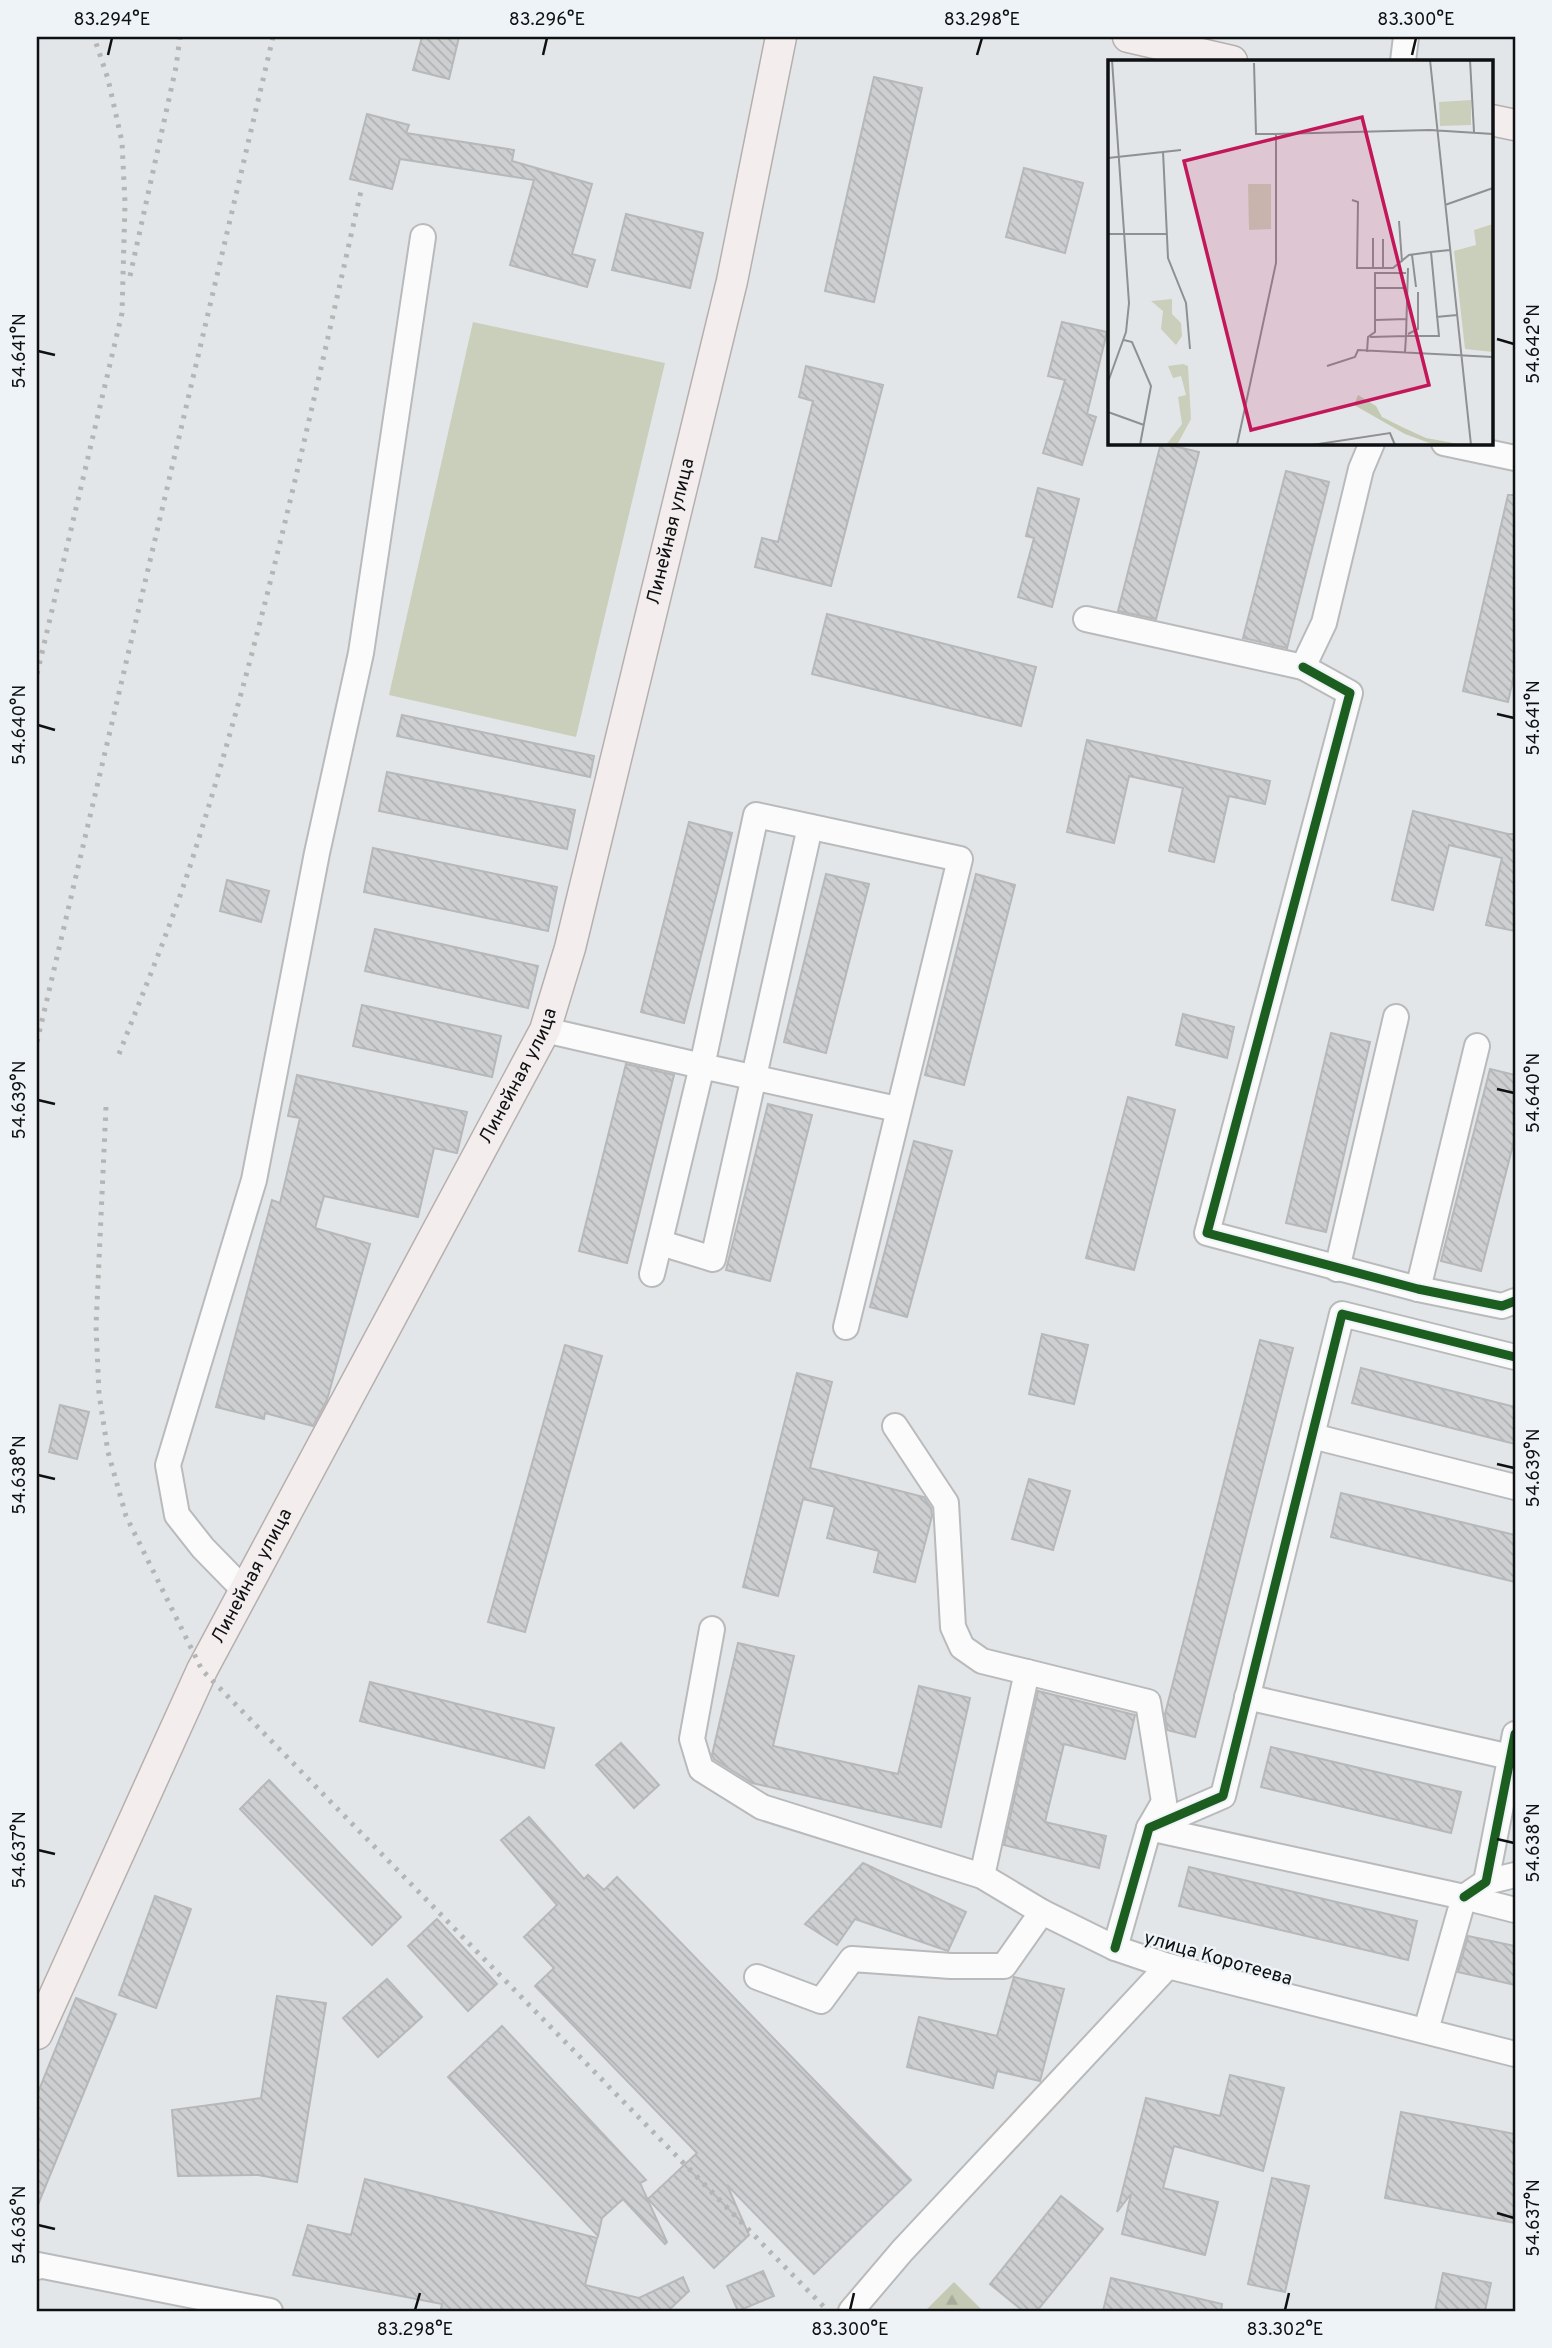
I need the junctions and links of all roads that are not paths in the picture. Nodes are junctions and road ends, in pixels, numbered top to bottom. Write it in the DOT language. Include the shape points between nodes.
graph roads {
  1 [pos="781,37"];
  2 [pos="1128,37"];
  3 [pos="1406,37"];
  4 [pos="1228,60"];
  5 [pos="1403,60"];
  6 [pos="1492,120"];
  7 [pos="1515,125"];
  8 [pos="423,237"];
  9 [pos="1372,444"];
  10 [pos="1449,444"];
  11 [pos="1515,458"];
  12 [pos="1086,619"];
  13 [pos="1303,667"];
  14 [pos="810,827"];
  15 [pos="1396,1017"];
  16 [pos="545,1030"];
  17 [pos="1477,1046"];
  18 [pos="702,1066"];
  19 [pos="754,1077"];
  20 [pos="897,1109"];
  21 [pos="661,1243"];
  22 [pos="1337,1269"];
  23 [pos="652,1274"];
  24 [pos="1418,1289"];
  25 [pos="1515,1301"];
  26 [pos="846,1327"];
  27 [pos="1515,1357"];
  28 [pos="895,1426"];
  29 [pos="1312,1436"];
  30 [pos="1515,1487"];
  31 [pos="245,1591"];
  32 [pos="712,1629"];
  33 [pos="1027,1672"];
  34 [pos="1247,1697"];
  35 [pos="1513,1746"];
  36 [pos="1149,1828"];
  37 [pos="1515,1875"];
  38 [pos="982,1876"];
  39 [pos="1486,1882"];
  40 [pos="1464,1898"];
  41 [pos="1515,1910"];
  42 [pos="1042,1912"];
  43 [pos="1115,1948"];
  44 [pos="1168,1966"];
  45 [pos="757,1977"];
  46 [pos="1426,2030"];
  47 [pos="37,2034"];
  48 [pos="1515,2054"];
  49 [pos="37,2267"];
  50 [pos="270,2311"];
  51 [pos="851,2311"];
  1 -- 16 [label="main road, Линейная улица" via="732,281 570,947"];
  2 -- 4 [label="main road"];
  3 -- 5 [label="street"];
  6 -- 7 [label="main road"];
  8 -- 31 [label="street" via="361,653 254,1180 168,1465 177,1515"];
  9 -- 13 [label="street" via="1361,469 1324,623"];
  10 -- 11 [label="street"];
  12 -- 13 [label="street"];
  13 -- 22 [label="street" via="1350,693 1207,1233"];
  14 -- 18 [label="street" via="757,815"];
  14 -- 19 [label="street"];
  14 -- 20 [label="street" via="960,859"];
  15 -- 22 [label="street"];
  16 -- 18 [label="street"];
  16 -- 31 [label="main road, Линейная улица"];
  17 -- 24 [label="street"];
  18 -- 19 [label="street"];
  18 -- 21 [label="street"];
  19 -- 20 [label="street"];
  19 -- 21 [label="street" via="713,1259"];
  20 -- 26 [label="street"];
  21 -- 23 [label="street"];
  22 -- 24 [label="street"];
  24 -- 25 [label="street" via="1502,1306"];
  27 -- 29 [label="street" via="1342,1314"];
  28 -- 33 [label="street" via="946,1503 953,1627 962,1647 982,1661"];
  29 -- 30 [label="street"];
  29 -- 34 [label="street"];
  31 -- 47 [label="main road, Линейная улица" via="202,1670"];
  32 -- 38 [label="street, улица Коротеева" via="692,1739 701,1769 762,1807"];
  33 -- 36 [label="street" via="1148,1702 1164,1801"];
  33 -- 38 [label="street"];
  34 -- 35 [label="street"];
  34 -- 36 [label="street" via="1223,1796"];
  35 -- 39 [label="street"];
  36 -- 40 [label="street"];
  36 -- 43 [label="street"];
  37 -- 39 [label="street"];
  38 -- 42 [label="street, улица Коротеева"];
  39 -- 40 [label="street"];
  40 -- 41 [label="street"];
  40 -- 46 [label="street"];
  42 -- 43 [label="street, улица Коротеева"];
  42 -- 45 [label="street" via="1004,1966 852,1959 821,2001"];
  43 -- 44 [label="street, улица Коротеева"];
  44 -- 46 [label="street, улица Коротеева"];
  44 -- 51 [label="street"];
  46 -- 48 [label="street, улица Коротеева"];
  49 -- 50 [label="street"];
}
